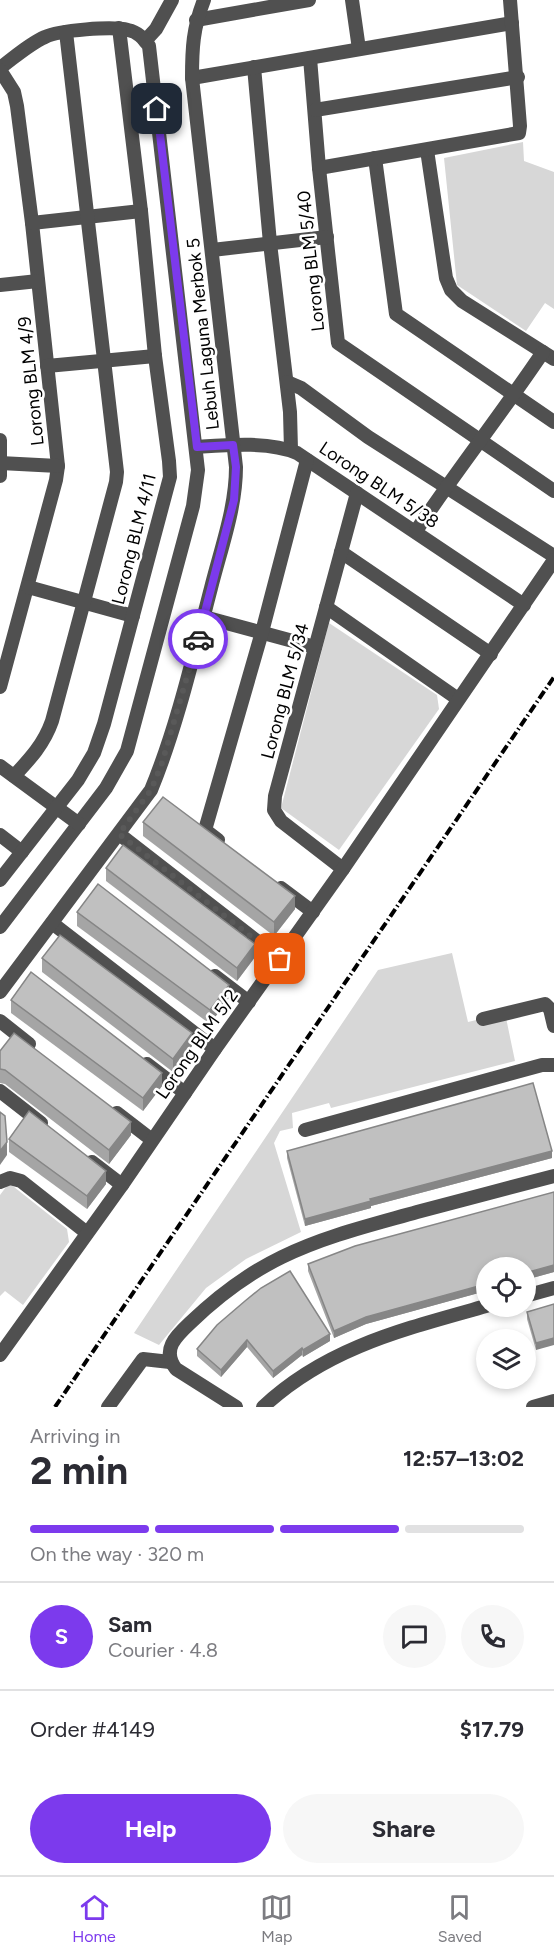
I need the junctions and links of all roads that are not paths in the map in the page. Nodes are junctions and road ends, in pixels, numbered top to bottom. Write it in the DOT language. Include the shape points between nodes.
graph roads {
  1 [pos="172,0"];
  2 [pos="204,0"];
  3 [pos="309,0"];
  4 [pos="352,0"];
  5 [pos="510,0"];
  6 [pos="196,20"];
  7 [pos="512,23"];
  8 [pos="119,28"];
  9 [pos="66,32"];
  10 [pos="145,41"];
  11 [pos="359,49"];
  12 [pos="310,58"];
  13 [pos="254,67"];
  14 [pos="0,69"];
  15 [pos="518,77"];
  16 [pos="192,78"];
  17 [pos="315,110"];
  18 [pos="427,150"];
  19 [pos="375,158"];
  20 [pos="319,168"];
  21 [pos="141,211"];
  22 [pos="87,217"];
  23 [pos="32,223"];
  24 [pos="327,237"];
  25 [pos="270,243"];
  26 [pos="212,250"];
  27 [pos="38,281"];
  28 [pos="0,285"];
  29 [pos="550,355"];
  30 [pos="155,356"];
  31 [pos="105,360"];
  32 [pos="47,366"];
  33 [pos="287,382"];
  34 [pos="515,394"];
  35 [pos="554,422"];
  36 [pos="0,440"];
  37 [pos="480,440"];
  38 [pos="233,445"];
  39 [pos="197,447"];
  40 [pos="291,450"];
  41 [pos="307,460"];
  42 [pos="58,466"];
  43 [pos="0,467"];
  44 [pos="445,488"];
  45 [pos="554,491"];
  46 [pos="357,493"];
  47 [pos="416,531"];
  48 [pos="341,552"];
  49 [pos="554,558"];
  50 [pos="28,587"];
  51 [pos="83,602"];
  52 [pos="524,605"];
  53 [pos="326,607"];
  54 [pos="133,616"];
  55 [pos="204,616"];
  56 [pos="262,632"];
  57 [pos="315,647"];
  58 [pos="491,654"];
  59 [pos="0,687"];
  60 [pos="458,699"];
  61 [pos="0,766"];
  62 [pos="14,776"];
  63 [pos="56,807"];
  64 [pos="79,824"];
  65 [pos="119,834"];
  66 [pos="0,835"];
  67 [pos="232,851"];
  68 [pos="22,852"];
  69 [pos="343,868"];
  70 [pos="268,879"];
  71 [pos="0,880"];
  72 [pos="313,912"];
  73 [pos="52,923"];
  74 [pos="0,927"];
  75 [pos="280,959"];
  76 [pos="201,965"];
  77 [pos="0,992"];
  78 [pos="249,1002"];
  79 [pos="483,1019"];
  80 [pos="0,1021"];
  81 [pos="554,1026"];
  82 [pos="215,1049"];
  83 [pos="39,1052"];
  84 [pos="139,1058"];
  85 [pos="554,1066"];
  86 [pos="0,1091"];
  87 [pos="185,1093"];
  88 [pos="105,1103"];
  89 [pos="305,1130"];
  90 [pos="53,1132"];
  91 [pos="152,1140"];
  92 [pos="79,1152"];
  93 [pos="554,1176"];
  94 [pos="0,1182"];
  95 [pos="122,1185"];
  96 [pos="87,1233"];
  97 [pos="554,1288"];
  98 [pos="536,1293"];
  99 [pos="476,1309"];
  100 [pos="2,1347"];
  101 [pos="170,1362"];
  102 [pos="554,1401"];
  103 [pos="108,1407"];
  104 [pos="236,1407"];
  105 [pos="263,1407"];
  106 [pos="533,1407"];
  1 -- 10 [label="street"];
  2 -- 6 [label="street, Lebuh Laguna Merbok 5"];
  3 -- 6 [label="street"];
  4 -- 11 [label="street"];
  5 -- 7 [label="street"];
  6 -- 16 [label="street, Lebuh Laguna Merbok 5"];
  7 -- 11 [label="street"];
  7 -- 15 [label="street"];
  8 -- 9 [label="street"];
  8 -- 10 [label="street" via="142,36"];
  8 -- 21 [label="street, Lorong BLM 4/11"];
  9 -- 14 [label="street" via="38,41"];
  9 -- 22 [label="street"];
  10 -- 39 [label="street, Lebuh Laguna Merbok 5" via="152,62"];
  11 -- 12 [label="street"];
  12 -- 13 [label="street"];
  12 -- 17 [label="street, Lorong BLM 5/40"];
  13 -- 16 [label="street"];
  13 -- 25 [label="street"];
  14 -- 23 [label="street, Lorong BLM 4/9" via="14,92 17,106"];
  15 -- 17 [label="street"];
  15 -- 18 [label="street" via="519,133"];
  16 -- 26 [label="street, Lebuh Laguna Merbok 5"];
  17 -- 20 [label="street, Lorong BLM 5/40"];
  18 -- 19 [label="street"];
  18 -- 29 [label="street" via="451,290 462,301"];
  19 -- 20 [label="street"];
  19 -- 34 [label="street" via="396,314"];
  20 -- 24 [label="street, Lorong BLM 5/40"];
  21 -- 22 [label="street"];
  21 -- 30 [label="street, Lorong BLM 4/11"];
  22 -- 23 [label="street"];
  22 -- 31 [label="street"];
  23 -- 27 [label="street, Lorong BLM 4/9"];
  24 -- 25 [label="street"];
  24 -- 37 [label="street, Lorong BLM 5/40" via="338,343"];
  25 -- 26 [label="street"];
  25 -- 33 [label="street"];
  26 -- 38 [label="street, Lebuh Laguna Merbok 5"];
  27 -- 28 [label="street"];
  27 -- 32 [label="street, Lorong BLM 4/9"];
  29 -- 34 [label="street"];
  30 -- 31 [label="street"];
  30 -- 54 [label="street, Lorong BLM 4/11" via="170,477"];
  31 -- 32 [label="street"];
  31 -- 51 [label="street" via="116,482"];
  32 -- 42 [label="street, Lorong BLM 4/9"];
  33 -- 40 [label="street"];
  33 -- 44 [label="street"];
  34 -- 35 [label="street"];
  34 -- 37 [label="street"];
  36 -- 43 [label="street"];
  37 -- 44 [label="street"];
  37 -- 45 [label="street, Lorong BLM 5/40"];
  38 -- 39 [label="street, Lorong BLM 5/38"];
  38 -- 40 [label="street, Lorong BLM 5/38"];
  38 -- 55 [label="street, Lebuh Laguna Merbok 5" via="234,500"];
  39 -- 64 [label="street, Lebuh Laguna Merbok 5" via="193,506 127,751 106,789"];
  40 -- 41 [label="street, Lorong BLM 5/38"];
  41 -- 46 [label="street, Lorong BLM 5/38"];
  41 -- 56 [label="street"];
  42 -- 43 [label="street"];
  42 -- 50 [label="street, Lorong BLM 4/9"];
  44 -- 47 [label="street"];
  44 -- 49 [label="street"];
  46 -- 47 [label="street, Lorong BLM 5/38"];
  46 -- 48 [label="street, Lorong BLM 5/34"];
  47 -- 52 [label="street, Lorong BLM 5/38"];
  48 -- 53 [label="street, Lorong BLM 5/34"];
  48 -- 58 [label="street"];
  49 -- 52 [label="street, Lorong BLM 5/2"];
  50 -- 51 [label="street"];
  50 -- 59 [label="street, Lorong BLM 4/9"];
  51 -- 54 [label="street"];
  51 -- 62 [label="street" via="46,737"];
  52 -- 58 [label="street, Lorong BLM 5/2"];
  53 -- 57 [label="street, Lorong BLM 5/34"];
  53 -- 60 [label="street"];
  54 -- 63 [label="street, Lorong BLM 4/11" via="94,753"];
  55 -- 56 [label="street"];
  55 -- 65 [label="street, Lebuh Laguna Merbok 5" via="156,793"];
  56 -- 57 [label="street"];
  56 -- 67 [label="street" via="200,827"];
  57 -- 69 [label="street, Lorong BLM 5/34" via="274,810 281,821"];
  58 -- 60 [label="street, Lorong BLM 5/2"];
  60 -- 69 [label="street, Lorong BLM 5/2"];
  61 -- 62 [label="street"];
  62 -- 63 [label="street"];
  63 -- 64 [label="street"];
  63 -- 68 [label="street, Lorong BLM 4/11"];
  64 -- 74 [label="street, Lebuh Laguna Merbok 5"];
  65 -- 73 [label="street, Lebuh Laguna Merbok 5" via="92,882"];
  65 -- 75 [label="street"];
  66 -- 68 [label="street"];
  68 -- 71 [label="street, Lorong BLM 4/11"];
  69 -- 72 [label="street, Lorong BLM 5/2"];
  70 -- 72 [label="street"];
  72 -- 75 [label="street, Lorong BLM 5/2"];
  73 -- 77 [label="street, Lebuh Laguna Merbok 5" via="25,969"];
  73 -- 82 [label="street"];
  75 -- 78 [label="street, Lorong BLM 5/2"];
  76 -- 78 [label="street"];
  78 -- 82 [label="street, Lorong BLM 5/2"];
  79 -- 81 [label="street" via="545,1004 550,1008"];
  80 -- 83 [label="street"];
  82 -- 87 [label="street, Lorong BLM 5/2"];
  84 -- 87 [label="street"];
  85 -- 89 [label="street" via="542,1065"];
  86 -- 90 [label="street"];
  87 -- 91 [label="street, Lorong BLM 5/2"];
  88 -- 91 [label="street"];
  91 -- 95 [label="street, Lorong BLM 5/2"];
  92 -- 95 [label="street"];
  93 -- 101 [label="street" via="367,1226 314,1242 280,1258 228,1291 183,1330 173,1341"];
  94 -- 96 [label="street" via="10,1178 21,1181"];
  95 -- 96 [label="street, Lorong BLM 5/2"];
  96 -- 100 [label="street, Lorong BLM 5/2"];
  97 -- 98 [label="street"];
  99 -- 105 [label="street" via="343,1352 280,1391"];
  101 -- 103 [label="street" via="143,1359"];
  101 -- 104 [label="street"];
  102 -- 106 [label="street"];
}
